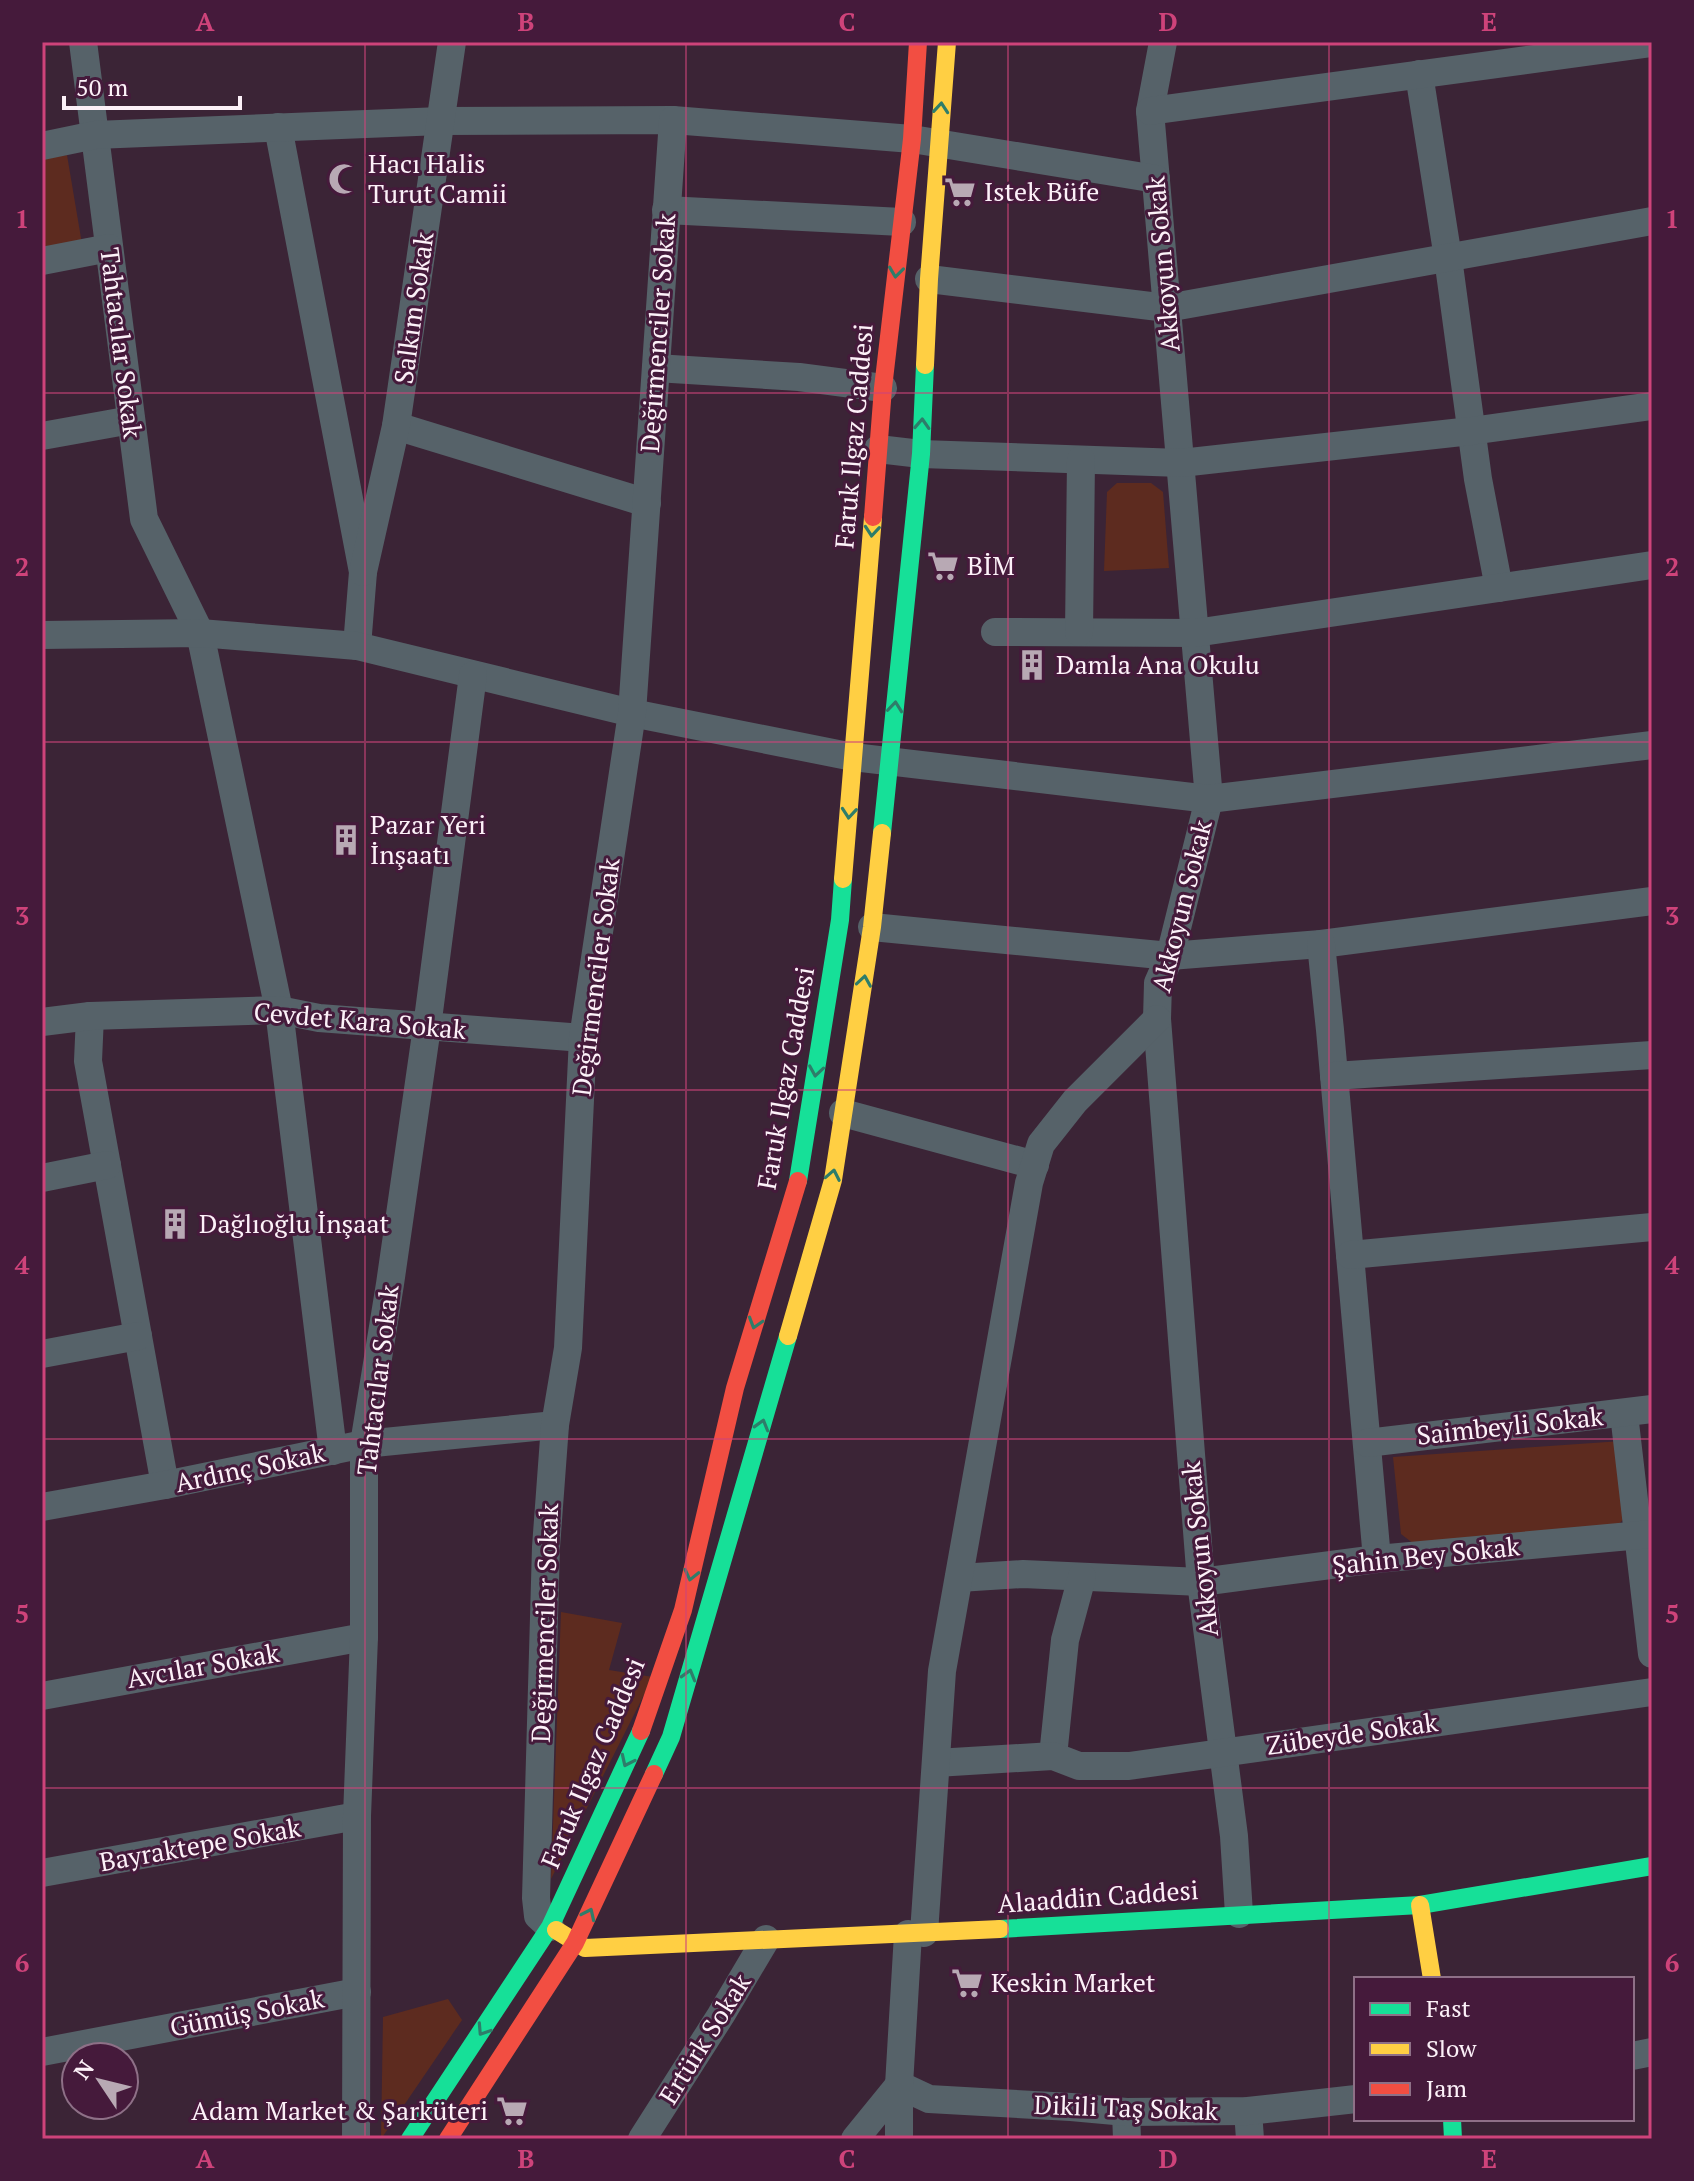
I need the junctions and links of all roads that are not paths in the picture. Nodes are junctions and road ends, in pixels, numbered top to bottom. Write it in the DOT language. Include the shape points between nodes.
graph roads {
  1 [pos="83,42"];
  2 [pos="452,42"];
  3 [pos="918,42"];
  4 [pos="947,42"];
  5 [pos="1190,42"];
  6 [pos="1652,43"];
  7 [pos="1162,48"];
  8 [pos="1553,49"];
  9 [pos="1419,74"];
  10 [pos="1150,111"];
  11 [pos="673,120"];
  12 [pos="441,121"];
  13 [pos="278,127"];
  14 [pos="95,135"];
  15 [pos="925,142"];
  16 [pos="42,146"];
  17 [pos="1156,179"];
  18 [pos="666,210"];
  19 [pos="1652,221"];
  20 [pos="902,222"];
  21 [pos="109,248"];
  22 [pos="1448,258"];
  23 [pos="42,261"];
  24 [pos="929,279"];
  25 [pos="1167,308"];
  26 [pos="656,368"];
  27 [pos="883,388"];
  28 [pos="1652,406"];
  29 [pos="131,420"];
  30 [pos="396,426"];
  31 [pos="1471,431"];
  32 [pos="42,436"];
  33 [pos="878,449"];
  34 [pos="921,454"];
  35 [pos="1081,460"];
  36 [pos="1181,463"];
  37 [pos="647,503"];
  38 [pos="1652,565"];
  39 [pos="363,572"];
  40 [pos="1499,588"];
  41 [pos="995,632"];
  42 [pos="1079,632"];
  43 [pos="200,633"];
  44 [pos="1195,633"];
  45 [pos="42,635"];
  46 [pos="357,646"];
  47 [pos="473,675"];
  48 [pos="632,713"];
  49 [pos="1652,745"];
  50 [pos="853,757"];
  51 [pos="890,761"];
  52 [pos="1209,799"];
  53 [pos="1652,901"];
  54 [pos="872,927"];
  55 [pos="1321,944"];
  56 [pos="1170,956"];
  57 [pos="279,1010"];
  58 [pos="90,1016"];
  59 [pos="1157,1019"];
  60 [pos="42,1022"];
  61 [pos="427,1027"];
  62 [pos="583,1038"];
  63 [pos="1652,1055"];
  64 [pos="1334,1076"];
  65 [pos="843,1113"];
  66 [pos="107,1165"];
  67 [pos="1035,1165"];
  68 [pos="42,1178"];
  69 [pos="1652,1227"];
  70 [pos="1350,1255"];
  71 [pos="138,1336"];
  72 [pos="42,1354"];
  73 [pos="1638,1411"];
  74 [pos="555,1425"];
  75 [pos="1367,1443"];
  76 [pos="364,1444"];
  77 [pos="333,1451"];
  78 [pos="165,1485"];
  79 [pos="42,1507"];
  80 [pos="1646,1534"];
  81 [pos="1377,1559"];
  82 [pos="1082,1577"];
  83 [pos="959,1578"];
  84 [pos="1201,1582"];
  85 [pos="364,1637"];
  86 [pos="1652,1654"];
  87 [pos="1652,1692"];
  88 [pos="42,1696"];
  89 [pos="1224,1753"];
  90 [pos="1053,1756"];
  91 [pos="936,1763"];
  92 [pos="357,1816"];
  93 [pos="1652,1866"];
  94 [pos="42,1873"];
  95 [pos="1420,1905"];
  96 [pos="1239,1914"];
  97 [pos="550,1927"];
  98 [pos="916,1933"];
  99 [pos="766,1939"];
  100 [pos="575,1943"];
  101 [pos="1432,1977"];
  102 [pos="357,1992"];
  103 [pos="42,2052"];
  104 [pos="899,2085"];
  105 [pos="1354,2099"];
  106 [pos="1249,2125"];
  107 [pos="1127,2126"];
  108 [pos="356,2139"];
  109 [pos="410,2139"];
  110 [pos="448,2139"];
  111 [pos="642,2139"];
  112 [pos="855,2139"];
  113 [pos="899,2139"];
  1 -- 14 [label="street, Tahtacılar Sokak"];
  2 -- 12 [label="street, Salkım Sokak"];
  3 -- 15 [label="street, Faruk Ilgaz Caddesi"];
  15 -- 4 [label="street, Faruk Ilgaz Caddesi, one-way"];
  5 -- 7 [label="street"];
  6 -- 8 [label="street"];
  7 -- 10 [label="street, Akkoyun Sokak"];
  8 -- 9 [label="street"];
  9 -- 10 [label="street"];
  9 -- 22 [label="street"];
  10 -- 17 [label="street, Akkoyun Sokak"];
  11 -- 12 [label="street"];
  11 -- 15 [label="street"];
  11 -- 18 [label="street, Değirmenciler Sokak"];
  12 -- 13 [label="street"];
  12 -- 30 [label="street, Salkım Sokak"];
  13 -- 14 [label="street"];
  13 -- 39 [label="street"];
  14 -- 16 [label="street"];
  14 -- 21 [label="street, Tahtacılar Sokak"];
  15 -- 17 [label="street"];
  15 -- 20 [label="street, Faruk Ilgaz Caddesi"];
  15 -- 24 [label="street, Faruk Ilgaz Caddesi"];
  17 -- 25 [label="street, Akkoyun Sokak"];
  18 -- 20 [label="street"];
  18 -- 26 [label="street, Değirmenciler Sokak"];
  19 -- 22 [label="street"];
  20 -- 27 [label="street, Faruk Ilgaz Caddesi, one-way"];
  21 -- 23 [label="street"];
  21 -- 29 [label="street, Tahtacılar Sokak"];
  22 -- 25 [label="street"];
  22 -- 31 [label="street"];
  24 -- 25 [label="street"];
  34 -- 24 [label="street, Faruk Ilgaz Caddesi, one-way"];
  25 -- 36 [label="street, Akkoyun Sokak"];
  26 -- 27 [label="street"];
  26 -- 37 [label="street, Değirmenciler Sokak"];
  27 -- 33 [label="street, Faruk Ilgaz Caddesi"];
  28 -- 31 [label="street"];
  29 -- 32 [label="street"];
  29 -- 43 [label="street, Tahtacılar Sokak" via="144,519"];
  30 -- 37 [label="street"];
  30 -- 39 [label="street, Salkım Sokak"];
  31 -- 36 [label="street"];
  31 -- 40 [label="street"];
  33 -- 34 [label="street"];
  33 -- 50 [label="street, Faruk Ilgaz Caddesi, one-way"];
  34 -- 35 [label="street"];
  51 -- 34 [label="street, Faruk Ilgaz Caddesi, one-way"];
  35 -- 36 [label="street"];
  35 -- 42 [label="street"];
  36 -- 44 [label="street, Akkoyun Sokak"];
  37 -- 48 [label="street, Değirmenciler Sokak"];
  38 -- 40 [label="street"];
  39 -- 46 [label="street"];
  40 -- 44 [label="street"];
  41 -- 42 [label="street"];
  42 -- 44 [label="street"];
  43 -- 45 [label="street"];
  43 -- 46 [label="street"];
  43 -- 57 [label="street, Tahtacılar Sokak"];
  44 -- 52 [label="street, Akkoyun Sokak"];
  46 -- 47 [label="street"];
  47 -- 48 [label="street"];
  47 -- 61 [label="street, Tahtacılar Sokak"];
  48 -- 50 [label="street"];
  48 -- 62 [label="street, Değirmenciler Sokak"];
  49 -- 52 [label="street"];
  50 -- 51 [label="street"];
  50 -- 97 [label="street, Faruk Ilgaz Caddesi, one-way" via="840,920 801,1171 735,1388 683,1610 642,1730"];
  51 -- 52 [label="street"];
  51 -- 54 [label="street, Faruk Ilgaz Caddesi"];
  52 -- 56 [label="street, Akkoyun Sokak"];
  53 -- 55 [label="street"];
  54 -- 56 [label="street"];
  65 -- 54 [label="street, Faruk Ilgaz Caddesi, one-way"];
  55 -- 56 [label="street"];
  55 -- 64 [label="street"];
  56 -- 59 [label="street, Akkoyun Sokak" via="1158,983"];
  57 -- 58 [label="street, Cevdet Kara Sokak"];
  57 -- 61 [label="street, Cevdet Kara Sokak"];
  57 -- 77 [label="street, Tahtacılar Sokak"];
  58 -- 60 [label="street, Cevdet Kara Sokak"];
  58 -- 66 [label="street" via="88,1061"];
  59 -- 67 [label="street" via="1075,1101 1041,1144"];
  59 -- 84 [label="street, Akkoyun Sokak"];
  61 -- 62 [label="street, Cevdet Kara Sokak"];
  61 -- 76 [label="street, Tahtacılar Sokak"];
  62 -- 74 [label="street, Değirmenciler Sokak" via="568,1348"];
  63 -- 64 [label="street"];
  64 -- 70 [label="street"];
  65 -- 67 [label="street"];
  100 -- 65 [label="street, Faruk Ilgaz Caddesi, one-way" via="671,1737 833,1180"];
  66 -- 68 [label="street"];
  66 -- 71 [label="street"];
  67 -- 83 [label="street"];
  69 -- 70 [label="street"];
  70 -- 75 [label="street"];
  71 -- 72 [label="street"];
  71 -- 78 [label="street"];
  73 -- 75 [label="street, Saimbeyli Sokak"];
  73 -- 80 [label="street"];
  74 -- 76 [label="street, Ardınç Sokak"];
  74 -- 97 [label="street, Değirmenciler Sokak" via="546,1547 536,1898 538,1916"];
  75 -- 81 [label="street"];
  76 -- 77 [label="street, Ardınç Sokak"];
  76 -- 85 [label="street, Tahtacılar Sokak"];
  77 -- 78 [label="street, Ardınç Sokak"];
  78 -- 79 [label="street, Ardınç Sokak"];
  80 -- 81 [label="street, Şahin Bey Sokak"];
  80 -- 86 [label="street"];
  81 -- 84 [label="street, Şahin Bey Sokak"];
  82 -- 83 [label="street, Şahin Bey Sokak"];
  82 -- 84 [label="street, Şahin Bey Sokak"];
  82 -- 90 [label="street" via="1065,1640"];
  83 -- 91 [label="street" via="942,1671"];
  84 -- 89 [label="street, Akkoyun Sokak"];
  85 -- 88 [label="street, Avcılar Sokak"];
  85 -- 92 [label="street, Tahtacılar Sokak"];
  87 -- 89 [label="street, Zübeyde Sokak"];
  89 -- 90 [label="street, Zübeyde Sokak" via="1129,1766 1079,1766"];
  89 -- 96 [label="street, Akkoyun Sokak"];
  90 -- 91 [label="street, Zübeyde Sokak"];
  91 -- 98 [label="street"];
  92 -- 94 [label="street, Bayraktepe Sokak"];
  92 -- 102 [label="street, Tahtacılar Sokak"];
  93 -- 95 [label="street, Alaaddin Caddesi"];
  95 -- 96 [label="street, Alaaddin Caddesi"];
  95 -- 101 [label="street"];
  96 -- 98 [label="street, Alaaddin Caddesi"];
  97 -- 100 [label="street, Alaaddin Caddesi"];
  97 -- 109 [label="street, Faruk Ilgaz Caddesi, one-way"];
  98 -- 99 [label="street, Alaaddin Caddesi"];
  98 -- 104 [label="street"];
  99 -- 100 [label="street, Alaaddin Caddesi" via="585,1948"];
  99 -- 111 [label="street, Ertürk Sokak"];
  100 -- 110 [label="street, Faruk Ilgaz Caddesi"];
  102 -- 103 [label="street, Gümüş Sokak"];
  102 -- 108 [label="street, Tahtacılar Sokak"];
  104 -- 107 [label="street, Dikili Taş Sokak" via="929,2099"];
  104 -- 112 [label="street"];
  104 -- 113 [label="street"];
  105 -- 106 [label="street, Dikili Taş Sokak"];
  106 -- 107 [label="street, Dikili Taş Sokak"];
}
